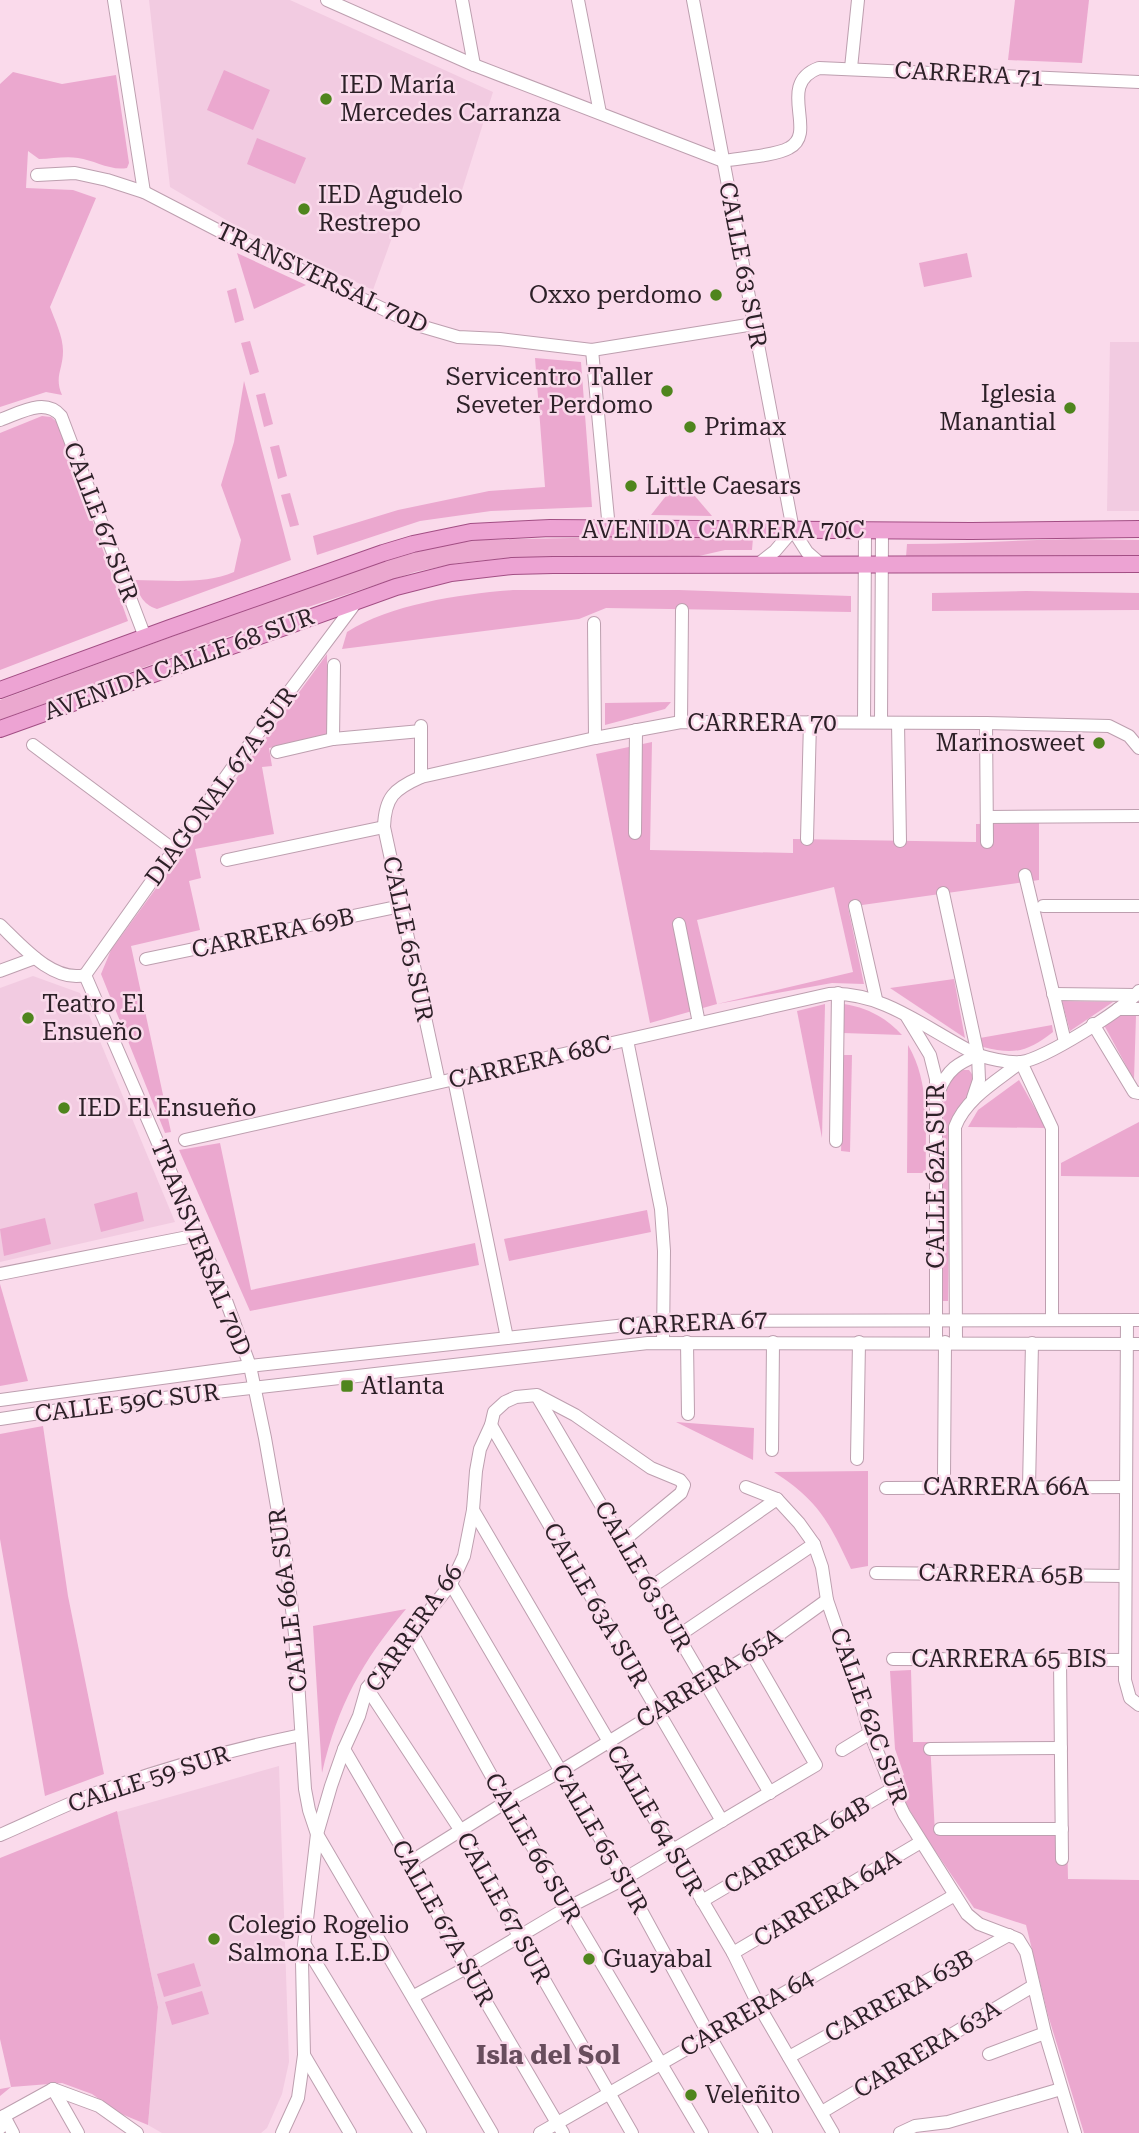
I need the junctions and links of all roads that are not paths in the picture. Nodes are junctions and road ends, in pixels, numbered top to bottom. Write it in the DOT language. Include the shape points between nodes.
graph roads {
  1 [pos="114,0"];
  2 [pos="327,0"];
  3 [pos="462,0"];
  4 [pos="578,0"];
  5 [pos="693,0"];
  6 [pos="858,0"];
  7 [pos="345,4"];
  8 [pos="474,65"];
  9 [pos="851,68"];
  10 [pos="1139,82"];
  11 [pos="600,113"];
  12 [pos="723,161"];
  13 [pos="37,175"];
  14 [pos="144,192"];
  15 [pos="754,324"];
  16 [pos="592,350"];
  17 [pos="0,420"];
  18 [pos="609,529"];
  19 [pos="793,530"];
  20 [pos="1139,530"];
  21 [pos="865,531"];
  22 [pos="882,531"];
  23 [pos="1139,564"];
  24 [pos="757,565"];
  25 [pos="822,566"];
  26 [pos="865,566"];
  27 [pos="882,566"];
  28 [pos="314,577"];
  29 [pos="358,599"];
  30 [pos="681,610"];
  31 [pos="594,623"];
  32 [pos="145,637"];
  33 [pos="334,665"];
  34 [pos="0,690"];
  35 [pos="681,722"];
  36 [pos="810,722"];
  37 [pos="864,722"];
  38 [pos="881,722"];
  39 [pos="898,723"];
  40 [pos="986,723"];
  41 [pos="0,729"];
  42 [pos="636,730"];
  43 [pos="594,738"];
  44 [pos="333,739"];
  45 [pos="33,745"];
  46 [pos="1138,745"];
  47 [pos="277,752"];
  48 [pos="421,777"];
  49 [pos="391,796"];
  50 [pos="987,817"];
  51 [pos="1139,817"];
  52 [pos="384,827"];
  53 [pos="635,833"];
  54 [pos="807,839"];
  55 [pos="900,841"];
  56 [pos="987,842"];
  57 [pos="174,850"];
  58 [pos="226,860"];
  59 [pos="1025,874"];
  60 [pos="943,893"];
  61 [pos="401,906"];
  62 [pos="855,906"];
  63 [pos="1044,906"];
  64 [pos="1139,906"];
  65 [pos="679,924"];
  66 [pos="0,925"];
  67 [pos="35,958"];
  68 [pos="146,959"];
  69 [pos="0,971"];
  70 [pos="85,975"];
  71 [pos="838,993"];
  72 [pos="1137,993"];
  73 [pos="1054,994"];
  74 [pos="876,999"];
  75 [pos="1118,1009"];
  76 [pos="1139,1009"];
  77 [pos="907,1016"];
  78 [pos="699,1023"];
  79 [pos="1093,1024"];
  80 [pos="627,1040"];
  81 [pos="1065,1042"];
  82 [pos="978,1055"];
  83 [pos="1021,1062"];
  84 [pos="454,1079"];
  85 [pos="439,1082"];
  86 [pos="1139,1093"];
  87 [pos="937,1095"];
  88 [pos="971,1101"];
  89 [pos="185,1140"];
  90 [pos="836,1141"];
  91 [pos="198,1235"];
  92 [pos="0,1274"];
  93 [pos="936,1319"];
  94 [pos="955,1319"];
  95 [pos="1052,1320"];
  96 [pos="1133,1320"];
  97 [pos="663,1321"];
  98 [pos="508,1338"];
  99 [pos="663,1342"];
  100 [pos="687,1342"];
  101 [pos="773,1342"];
  102 [pos="859,1342"];
  103 [pos="946,1342"];
  104 [pos="1032,1343"];
  105 [pos="1133,1344"];
  106 [pos="250,1366"];
  107 [pos="254,1388"];
  108 [pos="537,1395"];
  109 [pos="0,1400"];
  110 [pos="688,1413"];
  111 [pos="0,1419"];
  112 [pos="491,1425"];
  113 [pos="772,1450"];
  114 [pos="858,1459"];
  115 [pos="944,1476"];
  116 [pos="746,1487"];
  117 [pos="1029,1487"];
  118 [pos="1126,1487"];
  119 [pos="886,1488"];
  120 [pos="777,1499"];
  121 [pos="473,1510"];
  122 [pos="1132,1525"];
  123 [pos="623,1541"];
  124 [pos="814,1544"];
  125 [pos="876,1573"];
  126 [pos="1125,1576"];
  127 [pos="451,1584"];
  128 [pos="650,1588"];
  129 [pos="827,1600"];
  130 [pos="1125,1609"];
  131 [pos="1139,1609"];
  132 [pos="412,1633"];
  133 [pos="678,1636"];
  134 [pos="752,1654"];
  135 [pos="893,1659"];
  136 [pos="1060,1660"];
  137 [pos="1125,1660"];
  138 [pos="705,1683"];
  139 [pos="367,1688"];
  140 [pos="1135,1701"];
  141 [pos="658,1711"];
  142 [pos="870,1733"];
  143 [pos="301,1735"];
  144 [pos="609,1741"];
  145 [pos="1061,1748"];
  146 [pos="344,1749"];
  147 [pos="930,1749"];
  148 [pos="842,1750"];
  149 [pos="561,1771"];
  150 [pos="892,1789"];
  151 [pos="770,1793"];
  152 [pos="506,1802"];
  153 [pos="722,1821"];
  154 [pos="940,1829"];
  155 [pos="1062,1829"];
  156 [pos="461,1831"];
  157 [pos="317,1834"];
  158 [pos="0,1835"];
  159 [pos="921,1842"];
  160 [pos="673,1850"];
  161 [pos="1062,1859"];
  162 [pos="410,1863"];
  163 [pos="624,1879"];
  164 [pos="955,1895"];
  165 [pos="702,1901"];
  166 [pos="567,1908"];
  167 [pos="1009,1935"];
  168 [pos="519,1936"];
  169 [pos="305,1945"];
  170 [pos="733,1953"];
  171 [pos="466,1968"];
  172 [pos="1033,1986"];
  173 [pos="414,1996"];
  174 [pos="759,2006"];
  175 [pos="1045,2033"];
  176 [pos="709,2035"];
  177 [pos="989,2054"];
  178 [pos="304,2055"];
  179 [pos="789,2057"];
  180 [pos="659,2063"];
  181 [pos="53,2089"];
  182 [pos="1061,2089"];
  183 [pos="610,2094"];
  184 [pos="822,2112"];
  185 [pos="2,2122"];
  186 [pos="560,2128"];
  187 [pos="13,2133"];
  188 [pos="78,2133"];
  189 [pos="137,2133"];
  190 [pos="282,2133"];
  191 [pos="350,2133"];
  192 [pos="420,2133"];
  193 [pos="492,2133"];
  194 [pos="540,2133"];
  195 [pos="632,2133"];
  196 [pos="702,2133"];
  197 [pos="766,2133"];
  198 [pos="833,2133"];
  199 [pos="900,2133"];
  200 [pos="1075,2133"];
  1 -- 14 [label="street"];
  2 -- 7 [label="street"];
  3 -- 8 [label="street"];
  4 -- 11 [label="street"];
  5 -- 12 [label="street, CALLE 63 SUR"];
  6 -- 9 [label="street"];
  7 -- 8 [label="street"];
  8 -- 11 [label="street"];
  9 -- 10 [label="street, CARRERA 71"];
  9 -- 12 [label="street, CARRERA 71" via="819,68 803,79 798,90 800,131 786,150"];
  11 -- 12 [label="street"];
  12 -- 15 [label="street, CALLE 63 SUR"];
  13 -- 14 [label="street, TRANSVERSAL 70D" via="75,173"];
  14 -- 16 [label="street, TRANSVERSAL 70D" via="417,325 458,337"];
  15 -- 16 [label="street, TRANSVERSAL 70D"];
  15 -- 19 [label="street, CALLE 63 SUR"];
  16 -- 18 [label="street"];
  17 -- 32 [label="street, CALLE 67 SUR" via="40,406 55,409 61,416"];
  18 -- 19 [label="main road, AVENIDA CARRERA 70C"];
  18 -- 28 [label="main road, AVENIDA CARRERA 70C" via="471,532 413,544"];
  19 -- 21 [label="main road, AVENIDA CARRERA 70C"];
  19 -- 24 [label="street"];
  19 -- 25 [label="street, CALLE 63 SUR"];
  20 -- 22 [label="main road, AVENIDA CARRERA 70C"];
  21 -- 22 [label="main road, AVENIDA CARRERA 70C"];
  21 -- 26 [label="street"];
  22 -- 27 [label="street"];
  23 -- 27 [label="main road, AVENIDA CARRERA 70C"];
  24 -- 25 [label="main road, AVENIDA CARRERA 70C"];
  24 -- 29 [label="main road, AVENIDA CARRERA 70C" via="512,566 425,579"];
  25 -- 26 [label="main road, AVENIDA CARRERA 70C"];
  26 -- 27 [label="main road, AVENIDA CARRERA 70C"];
  26 -- 37 [label="street"];
  27 -- 38 [label="street"];
  28 -- 32 [label="main road, AVENIDA CALLE 68 SUR"];
  29 -- 41 [label="main road, AVENIDA CALLE 68 SUR"];
  29 -- 57 [label="street, DIAGONAL 67A SUR"];
  30 -- 35 [label="street"];
  31 -- 43 [label="street"];
  32 -- 34 [label="main road, AVENIDA CALLE 68 SUR"];
  33 -- 44 [label="street"];
  35 -- 36 [label="street, CARRERA 70"];
  35 -- 42 [label="street, CARRERA 70"];
  36 -- 37 [label="street, CARRERA 70"];
  36 -- 54 [label="street"];
  37 -- 38 [label="street, CARRERA 70"];
  38 -- 39 [label="street, CARRERA 70"];
  39 -- 40 [label="street, CARRERA 70"];
  39 -- 55 [label="street"];
  40 -- 46 [label="street, CARRERA 70" via="1109,726"];
  40 -- 50 [label="street"];
  42 -- 43 [label="street, CARRERA 70"];
  42 -- 53 [label="street"];
  43 -- 48 [label="street, CARRERA 70"];
  44 -- 47 [label="street"];
  44 -- 48 [label="street" via="421,728"];
  45 -- 57 [label="street"];
  48 -- 49 [label="street, CARRERA 70"];
  49 -- 52 [label="street, CALLE 65 SUR"];
  50 -- 51 [label="street"];
  50 -- 56 [label="street"];
  52 -- 58 [label="street"];
  52 -- 61 [label="street, CALLE 65 SUR"];
  57 -- 70 [label="street, DIAGONAL 67A SUR"];
  59 -- 73 [label="street"];
  60 -- 82 [label="street"];
  61 -- 68 [label="street, CARRERA 69B"];
  61 -- 85 [label="street, CALLE 65 SUR"];
  62 -- 74 [label="street"];
  63 -- 64 [label="street"];
  65 -- 78 [label="street"];
  66 -- 67 [label="street"];
  67 -- 69 [label="street"];
  67 -- 70 [label="street" via="60,974"];
  70 -- 91 [label="street, TRANSVERSAL 70D"];
  71 -- 74 [label="street, CARRERA 68C"];
  71 -- 78 [label="street, CARRERA 68C"];
  71 -- 90 [label="street"];
  72 -- 73 [label="street"];
  72 -- 75 [label="street"];
  73 -- 81 [label="street"];
  74 -- 77 [label="street, CARRERA 68C"];
  75 -- 76 [label="street"];
  75 -- 79 [label="street"];
  77 -- 82 [label="street, CARRERA 68C"];
  77 -- 87 [label="street, CALLE 62A SUR" via="930,1055"];
  78 -- 80 [label="street, CARRERA 68C"];
  79 -- 81 [label="street"];
  79 -- 86 [label="street" via="1134,1092"];
  80 -- 84 [label="street, CARRERA 68C"];
  80 -- 97 [label="street" via="662,1209"];
  81 -- 83 [label="street"];
  82 -- 83 [label="street, CARRERA 68C"];
  82 -- 87 [label="street" via="951,1069"];
  82 -- 88 [label="street" via="979,1080"];
  83 -- 88 [label="street, CALLE 62A SUR"];
  83 -- 95 [label="street" via="1052,1128"];
  84 -- 85 [label="street, CARRERA 68C"];
  84 -- 98 [label="street"];
  85 -- 89 [label="street, CARRERA 68C"];
  87 -- 93 [label="street, CALLE 62A SUR"];
  88 -- 94 [label="street, CALLE 62A SUR" via="959,1117 954,1137"];
  91 -- 92 [label="street"];
  91 -- 106 [label="street, TRANSVERSAL 70D"];
  93 -- 94 [label="street, CARRERA 67"];
  93 -- 97 [label="street, CARRERA 67"];
  93 -- 103 [label="street, CALLE 62A SUR"];
  94 -- 95 [label="street, CARRERA 67"];
  94 -- 103 [label="street, CALLE 62A SUR"];
  95 -- 96 [label="street, CARRERA 67"];
  96 -- 105 [label="street"];
  97 -- 98 [label="street, CARRERA 67"];
  97 -- 99 [label="street"];
  98 -- 106 [label="street, CARRERA 67"];
  99 -- 100 [label="street, CARRERA 67"];
  99 -- 107 [label="street, CARRERA 67"];
  100 -- 101 [label="street, CARRERA 67"];
  100 -- 110 [label="street"];
  101 -- 102 [label="street, CARRERA 67"];
  101 -- 113 [label="street"];
  102 -- 103 [label="street, CARRERA 67"];
  102 -- 114 [label="street"];
  103 -- 104 [label="street, CARRERA 67"];
  103 -- 115 [label="street, CALLE 62A SUR"];
  104 -- 105 [label="street, CARRERA 67"];
  104 -- 117 [label="street"];
  105 -- 118 [label="street"];
  106 -- 107 [label="street, CALLE 66A SUR"];
  106 -- 109 [label="street, CALLE 59C SUR"];
  107 -- 111 [label="street, CALLE 59C SUR"];
  107 -- 143 [label="street, CALLE 66A SUR" via="285,1552"];
  108 -- 112 [label="street, CARRERA 66" via="505,1402 494,1412"];
  108 -- 123 [label="street, CALLE 63 SUR"];
  108 -- 123 [label="street" via="684,1486"];
  112 -- 121 [label="street, CARRERA 66" via="480,1449"];
  112 -- 141 [label="street, CALLE 63A SUR"];
  116 -- 120 [label="street, CALLE 62C SUR"];
  117 -- 118 [label="street, CARRERA 66A"];
  117 -- 119 [label="street, CARRERA 66A"];
  118 -- 122 [label="street"];
  120 -- 124 [label="street, CALLE 62C SUR"];
  120 -- 128 [label="street"];
  121 -- 127 [label="street, CARRERA 66" via="464,1556"];
  121 -- 144 [label="street, CALLE 64 SUR"];
  122 -- 126 [label="street"];
  123 -- 128 [label="street, CALLE 63 SUR"];
  124 -- 129 [label="street, CALLE 62C SUR"];
  124 -- 133 [label="street"];
  125 -- 126 [label="street, CARRERA 65B"];
  126 -- 130 [label="street"];
  127 -- 132 [label="street, CARRERA 66"];
  127 -- 149 [label="street, CALLE 65 SUR"];
  128 -- 133 [label="street, CALLE 63 SUR"];
  129 -- 134 [label="street, CARRERA 65A"];
  129 -- 142 [label="street, CALLE 62C SUR"];
  130 -- 131 [label="street"];
  130 -- 137 [label="street"];
  132 -- 139 [label="street, CARRERA 66"];
  132 -- 152 [label="street, CALLE 66 SUR"];
  133 -- 138 [label="street, CALLE 63 SUR"];
  134 -- 138 [label="street, CARRERA 65A"];
  134 -- 151 [label="street" via="816,1765"];
  135 -- 136 [label="street, CARRERA 65 BIS"];
  136 -- 137 [label="street, CARRERA 65 BIS"];
  136 -- 145 [label="street"];
  137 -- 140 [label="street" via="1125,1680"];
  138 -- 141 [label="street, CARRERA 65A"];
  138 -- 151 [label="street, CALLE 63 SUR"];
  139 -- 146 [label="street, CARRERA 66"];
  139 -- 156 [label="street, CALLE 67 SUR"];
  141 -- 144 [label="street, CARRERA 65A"];
  141 -- 153 [label="street, CALLE 63A SUR"];
  142 -- 148 [label="street"];
  142 -- 150 [label="street, CALLE 62C SUR"];
  143 -- 157 [label="street, CALLE 66A SUR" via="307,1800"];
  143 -- 158 [label="street, CALLE 59 SUR" via="147,1775"];
  144 -- 149 [label="street, CARRERA 65A"];
  144 -- 160 [label="street, CALLE 64 SUR"];
  145 -- 147 [label="street"];
  145 -- 155 [label="street"];
  146 -- 157 [label="street, CARRERA 66"];
  146 -- 162 [label="street, CALLE 67A SUR"];
  149 -- 152 [label="street, CARRERA 65A"];
  149 -- 163 [label="street, CALLE 65 SUR"];
  150 -- 159 [label="street, CALLE 62C SUR"];
  150 -- 165 [label="street, CARRERA 64B"];
  151 -- 153 [label="street"];
  152 -- 156 [label="street, CARRERA 65A"];
  152 -- 166 [label="street, CALLE 66 SUR"];
  153 -- 160 [label="street"];
  154 -- 155 [label="street"];
  155 -- 161 [label="street"];
  156 -- 162 [label="street, CARRERA 65A"];
  156 -- 168 [label="street, CALLE 67 SUR"];
  157 -- 169 [label="street, CARRERA 66"];
  157 -- 173 [label="street"];
  159 -- 164 [label="street, CALLE 62C SUR"];
  159 -- 170 [label="street, CARRERA 64A"];
  160 -- 163 [label="street"];
  160 -- 165 [label="street, CALLE 64 SUR"];
  162 -- 171 [label="street, CALLE 67A SUR"];
  163 -- 166 [label="street"];
  163 -- 176 [label="street, CALLE 65 SUR"];
  164 -- 167 [label="street, CALLE 62C SUR" via="973,1919"];
  164 -- 174 [label="street, CARRERA 64"];
  165 -- 170 [label="street, CALLE 64 SUR"];
  166 -- 168 [label="street"];
  166 -- 180 [label="street, CALLE 66 SUR"];
  167 -- 172 [label="street" via="1018,1939 1026,1952"];
  167 -- 179 [label="street, CARRERA 63B"];
  168 -- 171 [label="street"];
  168 -- 183 [label="street, CALLE 67 SUR"];
  169 -- 178 [label="street, CARRERA 66" via="301,1987"];
  169 -- 192 [label="street"];
  170 -- 174 [label="street, CALLE 64 SUR"];
  171 -- 173 [label="street"];
  171 -- 186 [label="street, CALLE 67A SUR"];
  172 -- 175 [label="street"];
  172 -- 184 [label="street, CARRERA 63A"];
  173 -- 193 [label="street"];
  174 -- 176 [label="street, CARRERA 64"];
  174 -- 179 [label="street, CALLE 64 SUR"];
  175 -- 177 [label="street"];
  175 -- 182 [label="street"];
  176 -- 180 [label="street, CARRERA 64"];
  176 -- 197 [label="street, CALLE 65 SUR"];
  178 -- 190 [label="street, CARRERA 66" via="298,2098"];
  178 -- 191 [label="street"];
  179 -- 184 [label="street, CALLE 64 SUR"];
  180 -- 183 [label="street, CARRERA 64"];
  180 -- 196 [label="street, CALLE 66 SUR"];
  181 -- 185 [label="street"];
  181 -- 188 [label="street"];
  181 -- 189 [label="street" via="99,2106"];
  182 -- 199 [label="street"];
  182 -- 200 [label="street"];
  183 -- 186 [label="street, CARRERA 64"];
  183 -- 195 [label="street, CALLE 67 SUR"];
  184 -- 198 [label="street, CALLE 64 SUR"];
  185 -- 187 [label="street"];
  186 -- 194 [label="street, CARRERA 64"];
}
